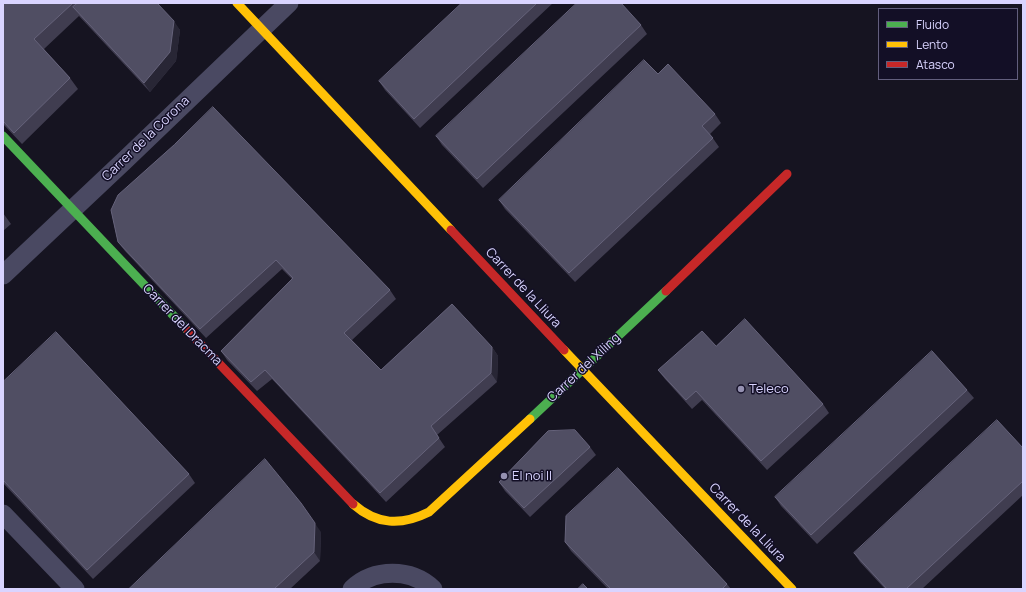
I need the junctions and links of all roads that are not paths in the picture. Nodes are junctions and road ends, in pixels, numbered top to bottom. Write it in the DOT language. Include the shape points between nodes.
graph roads {
  1 [pos="237,3"];
  2 [pos="289,3"];
  3 [pos="262,29"];
  4 [pos="3,136"];
  5 [pos="787,174"];
  6 [pos="73,209"];
  7 [pos="3,275"];
  8 [pos="583,370"];
  9 [pos="363,512"];
  10 [pos="3,514"];
  11 [pos="355,586"];
  12 [pos="75,589"];
  13 [pos="433,589"];
  14 [pos="792,589"];
  1 -- 3 [label="street, Carrer de la Lliura"];
  2 -- 3 [label="street, Carrer de la Corona"];
  3 -- 6 [label="street, Carrer de la Corona"];
  3 -- 8 [label="street, Carrer de la Lliura"];
  4 -- 6 [label="street, Carrer del Dracma"];
  5 -- 8 [label="street, Carrer del Xíling"];
  6 -- 7 [label="street, Carrer de la Corona"];
  6 -- 9 [label="street, Carrer del Dracma"];
  8 -- 9 [label="street, Carrer del Xíling" via="429,512 406,521 392,522 376,519"];
  8 -- 14 [label="street, Carrer de la Lliura"];
  10 -- 12 [label="street"];
  11 -- 13 [label="street" via="374,575 391,573 410,575 427,583"];
}
